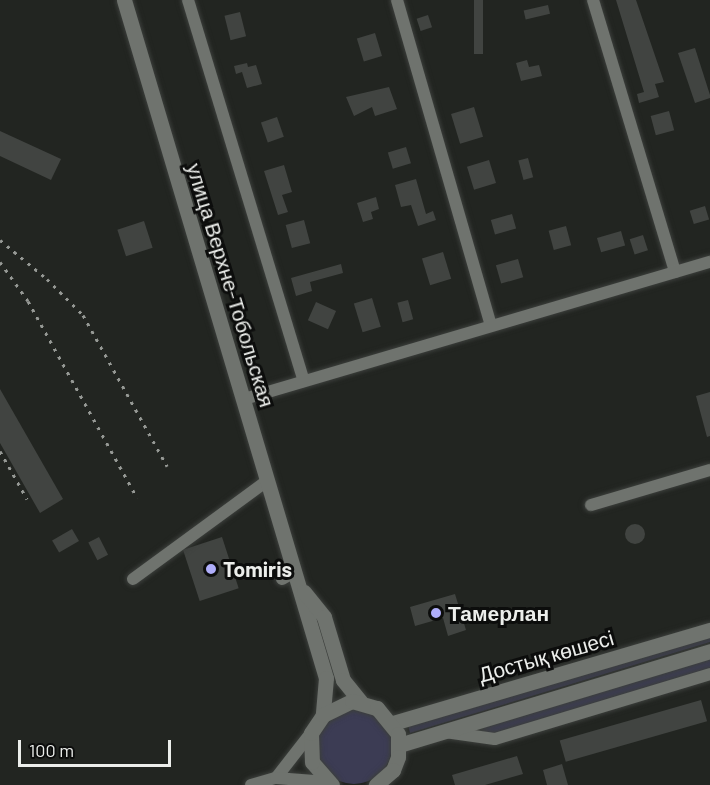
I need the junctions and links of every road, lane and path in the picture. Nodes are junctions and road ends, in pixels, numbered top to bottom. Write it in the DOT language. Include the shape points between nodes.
graph roads {
  1 [pos="124,0"];
  2 [pos="188,0"];
  3 [pos="397,0"];
  4 [pos="593,0"];
  5 [pos="710,262"];
  6 [pos="675,272"];
  7 [pos="491,325"];
  8 [pos="304,381"];
  9 [pos="244,399"];
  10 [pos="710,470"];
  11 [pos="267,481"];
  12 [pos="591,505"];
  13 [pos="291,578"];
  14 [pos="134,579"];
  15 [pos="710,630"];
  16 [pos="710,651"];
  17 [pos="710,674"];
  18 [pos="361,702"];
  19 [pos="322,715"];
  20 [pos="393,723"];
  21 [pos="441,732"];
  22 [pos="311,734"];
  23 [pos="399,745"];
  24 [pos="393,770"];
  25 [pos="276,778"];
  26 [pos="326,780"];
  27 [pos="251,785"];
  28 [pos="376,785"];
  29 [pos="387,785"];
  1 -- 9 [label="street, улица Верхне-Тобольская"];
  2 -- 8 [label="street"];
  3 -- 7 [label="street"];
  4 -- 6 [label="street"];
  5 -- 6 [label="street"];
  6 -- 7 [label="street"];
  7 -- 8 [label="street"];
  8 -- 9 [label="street"];
  9 -- 11 [label="street, улица Верхне-Тобольская"];
  10 -- 12 [label="street"];
  11 -- 13 [label="street, улица Верхне-Тобольская"];
  11 -- 14 [label="street" via="221,520"];
  13 -- 18 [label="street, улица Верхне-Тобольская" via="324,617 343,680"];
  13 -- 19 [label="street, улица Верхне-Тобольская" via="326,678"];
  15 -- 20 [label="street, Достық көшесі"];
  16 -- 21 [label="street, Достық көшесі"];
  17 -- 21 [label="street" via="495,739"];
  18 -- 19 [label="street" via="342,703"];
  18 -- 20 [label="street, улица Верхне-Тобольская" via="377,708"];
  19 -- 22 [label="street, улица Верхне-Тобольская"];
  20 -- 23 [label="street"];
  21 -- 23 [label="street, Достық көшесі"];
  22 -- 25 [label="street"];
  22 -- 26 [label="street" via="310,748"];
  23 -- 24 [label="street"];
  24 -- 28 [label="street"];
  24 -- 29 [label="street"];
  25 -- 26 [label="street"];
  25 -- 27 [label="street"];
}
